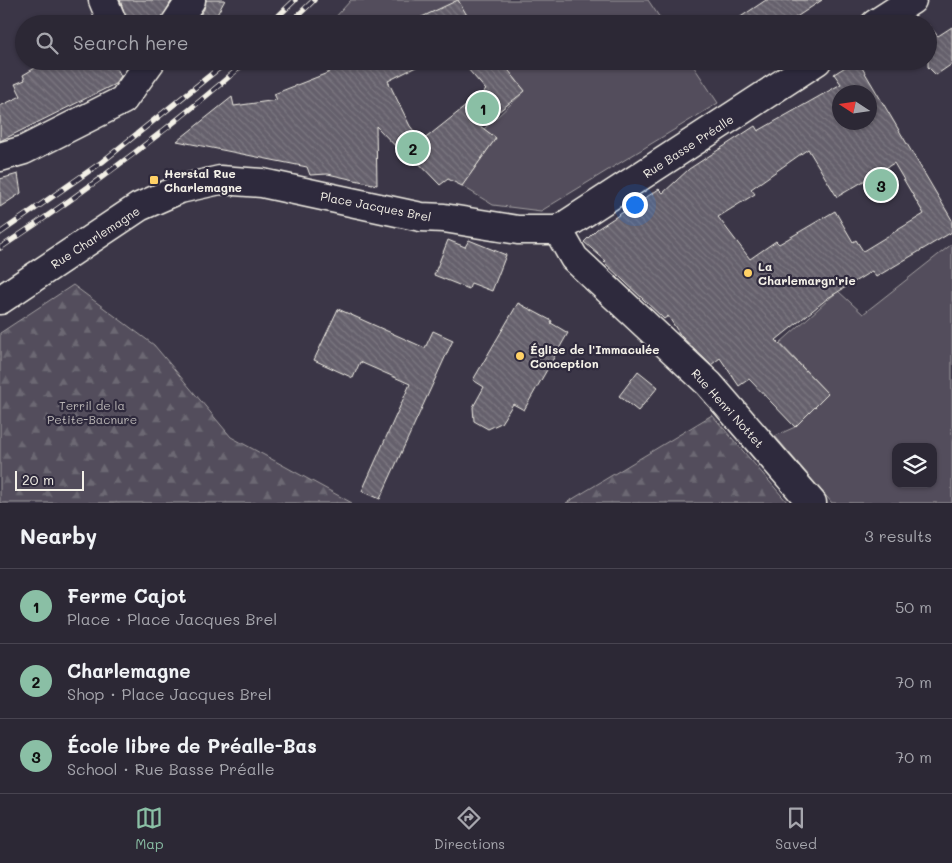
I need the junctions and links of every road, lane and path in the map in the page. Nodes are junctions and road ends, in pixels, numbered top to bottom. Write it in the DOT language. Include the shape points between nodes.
graph roads {
  1 [pos="103,0"];
  2 [pos="191,0"];
  3 [pos="912,0"];
  4 [pos="109,15"];
  5 [pos="181,15"];
  6 [pos="889,15"];
  7 [pos="141,70"];
  8 [pos="804,70"];
  9 [pos="0,158"];
  10 [pos="226,180"];
  11 [pos="558,230"];
  12 [pos="0,300"];
  13 [pos="812,503"];
  1 -- 4 [label="street"];
  2 -- 5 [label="street"];
  3 -- 6 [label="street"];
  7 -- 9 [label="street" via="124,100 24,150"];
  8 -- 11 [label="street, Rue Basse Préalle"];
  10 -- 11 [label="street, Place Jacques Brel" via="262,183 421,217 518,230"];
  10 -- 12 [label="street, Rue Charlemagne" via="180,189 139,207"];
  11 -- 13 [label="street, Rue Henri Nottet" via="574,258 709,384"];
}
